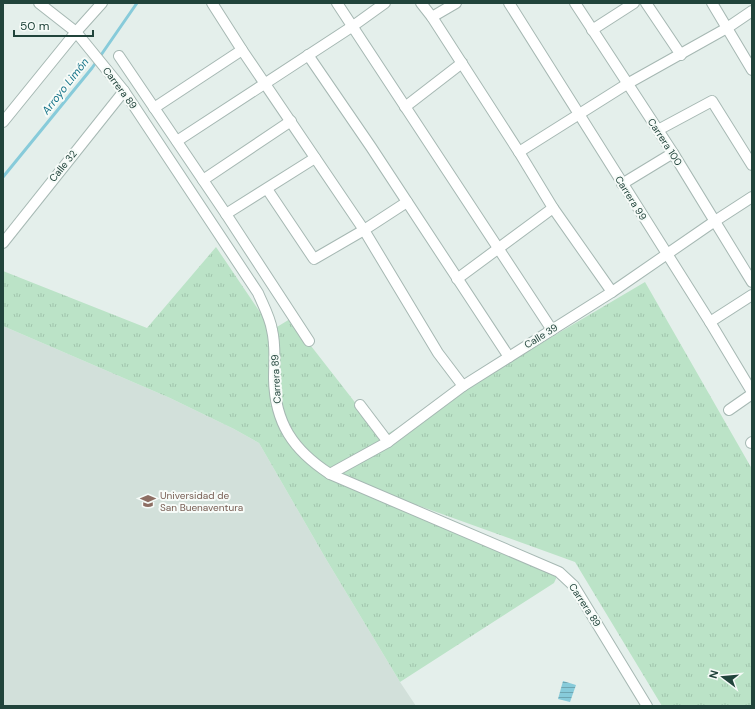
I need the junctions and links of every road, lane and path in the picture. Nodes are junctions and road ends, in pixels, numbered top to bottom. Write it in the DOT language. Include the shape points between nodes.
graph roads {
  1 [pos="39,3"];
  2 [pos="102,3"];
  3 [pos="212,3"];
  4 [pos="337,3"];
  5 [pos="385,3"];
  6 [pos="421,3"];
  7 [pos="456,3"];
  8 [pos="509,3"];
  9 [pos="576,3"];
  10 [pos="634,3"];
  11 [pos="646,3"];
  12 [pos="712,3"];
  13 [pos="752,11"];
  14 [pos="432,17"];
  15 [pos="353,26"];
  16 [pos="727,28"];
  17 [pos="592,30"];
  18 [pos="78,35"];
  19 [pos="242,50"];
  20 [pos="308,55"];
  21 [pos="681,55"];
  22 [pos="119,56"];
  23 [pos="462,63"];
  24 [pos="752,70"];
  25 [pos="266,83"];
  26 [pos="627,84"];
  27 [pos="124,91"];
  28 [pos="406,107"];
  29 [pos="154,108"];
  30 [pos="579,114"];
  31 [pos="291,121"];
  32 [pos="3,122"];
  33 [pos="658,130"];
  34 [pos="177,141"];
  35 [pos="519,152"];
  36 [pos="673,153"];
  37 [pos="315,158"];
  38 [pos="752,165"];
  39 [pos="203,180"];
  40 [pos="622,184"];
  41 [pos="267,188"];
  42 [pos="752,197"];
  43 [pos="407,202"];
  44 [pos="553,208"];
  45 [pos="226,214"];
  46 [pos="715,221"];
  47 [pos="364,230"];
  48 [pos="3,243"];
  49 [pos="498,248"];
  50 [pos="666,255"];
  51 [pos="457,279"];
  52 [pos="752,282"];
  53 [pos="612,292"];
  54 [pos="752,295"];
  55 [pos="710,322"];
  56 [pos="552,330"];
  57 [pos="309,341"];
  58 [pos="509,357"];
  59 [pos="463,386"];
  60 [pos="752,393"];
  61 [pos="360,405"];
  62 [pos="729,410"];
  63 [pos="388,442"];
  64 [pos="330,474"];
  65 [pos="647,706"];
  1 -- 18 [label="street, Carrera 89"];
  2 -- 18 [label="street"];
  3 -- 19 [label="street"];
  4 -- 15 [label="street"];
  5 -- 15 [label="street"];
  6 -- 14 [label="street"];
  7 -- 14 [label="street"];
  8 -- 30 [label="street, Carrera 99"];
  9 -- 17 [label="street, Carrera 100"];
  10 -- 17 [label="street"];
  11 -- 21 [label="street"];
  12 -- 16 [label="street"];
  13 -- 16 [label="street"];
  14 -- 23 [label="street"];
  15 -- 20 [label="street"];
  15 -- 28 [label="street"];
  16 -- 21 [label="street"];
  16 -- 24 [label="street"];
  17 -- 26 [label="street, Carrera 100"];
  18 -- 27 [label="street, Carrera 89"];
  18 -- 32 [label="street"];
  19 -- 25 [label="street"];
  19 -- 29 [label="street"];
  20 -- 25 [label="street"];
  20 -- 43 [label="street"];
  21 -- 26 [label="street"];
  22 -- 29 [label="street"];
  23 -- 28 [label="street"];
  23 -- 35 [label="street"];
  25 -- 31 [label="street"];
  25 -- 34 [label="street"];
  26 -- 30 [label="street"];
  26 -- 33 [label="street, Carrera 100"];
  27 -- 48 [label="street, Calle 32"];
  27 -- 64 [label="street, Carrera 89" via="258,293 272,330 274,380 279,414 288,435 300,451"];
  28 -- 49 [label="street"];
  29 -- 34 [label="street"];
  30 -- 35 [label="street"];
  30 -- 40 [label="street, Carrera 99"];
  31 -- 37 [label="street"];
  31 -- 39 [label="street"];
  33 -- 36 [label="street, Carrera 100"];
  33 -- 38 [label="street" via="712,101"];
  34 -- 39 [label="street"];
  35 -- 44 [label="street"];
  36 -- 40 [label="street"];
  36 -- 46 [label="street, Carrera 100"];
  37 -- 41 [label="street"];
  37 -- 47 [label="street"];
  39 -- 45 [label="street"];
  40 -- 50 [label="street, Carrera 99"];
  41 -- 45 [label="street"];
  41 -- 47 [label="street" via="314,259"];
  42 -- 46 [label="street, Calle 39"];
  43 -- 47 [label="street"];
  43 -- 51 [label="street"];
  44 -- 49 [label="street"];
  44 -- 53 [label="street"];
  45 -- 57 [label="street"];
  46 -- 50 [label="street, Calle 39"];
  46 -- 52 [label="street, Carrera 100"];
  47 -- 59 [label="street" via="438,353"];
  49 -- 51 [label="street"];
  49 -- 56 [label="street"];
  50 -- 53 [label="street, Calle 39"];
  50 -- 55 [label="street, Carrera 99"];
  51 -- 58 [label="street"];
  53 -- 56 [label="street, Calle 39"];
  54 -- 55 [label="street"];
  55 -- 60 [label="street, Carrera 99"];
  56 -- 58 [label="street, Calle 39"];
  58 -- 59 [label="street, Calle 39"];
  59 -- 63 [label="street, Calle 39"];
  60 -- 62 [label="street"];
  61 -- 63 [label="street"];
  63 -- 64 [label="street, Calle 39"];
  64 -- 65 [label="street, Carrera 89" via="564,575 574,586"];
}
